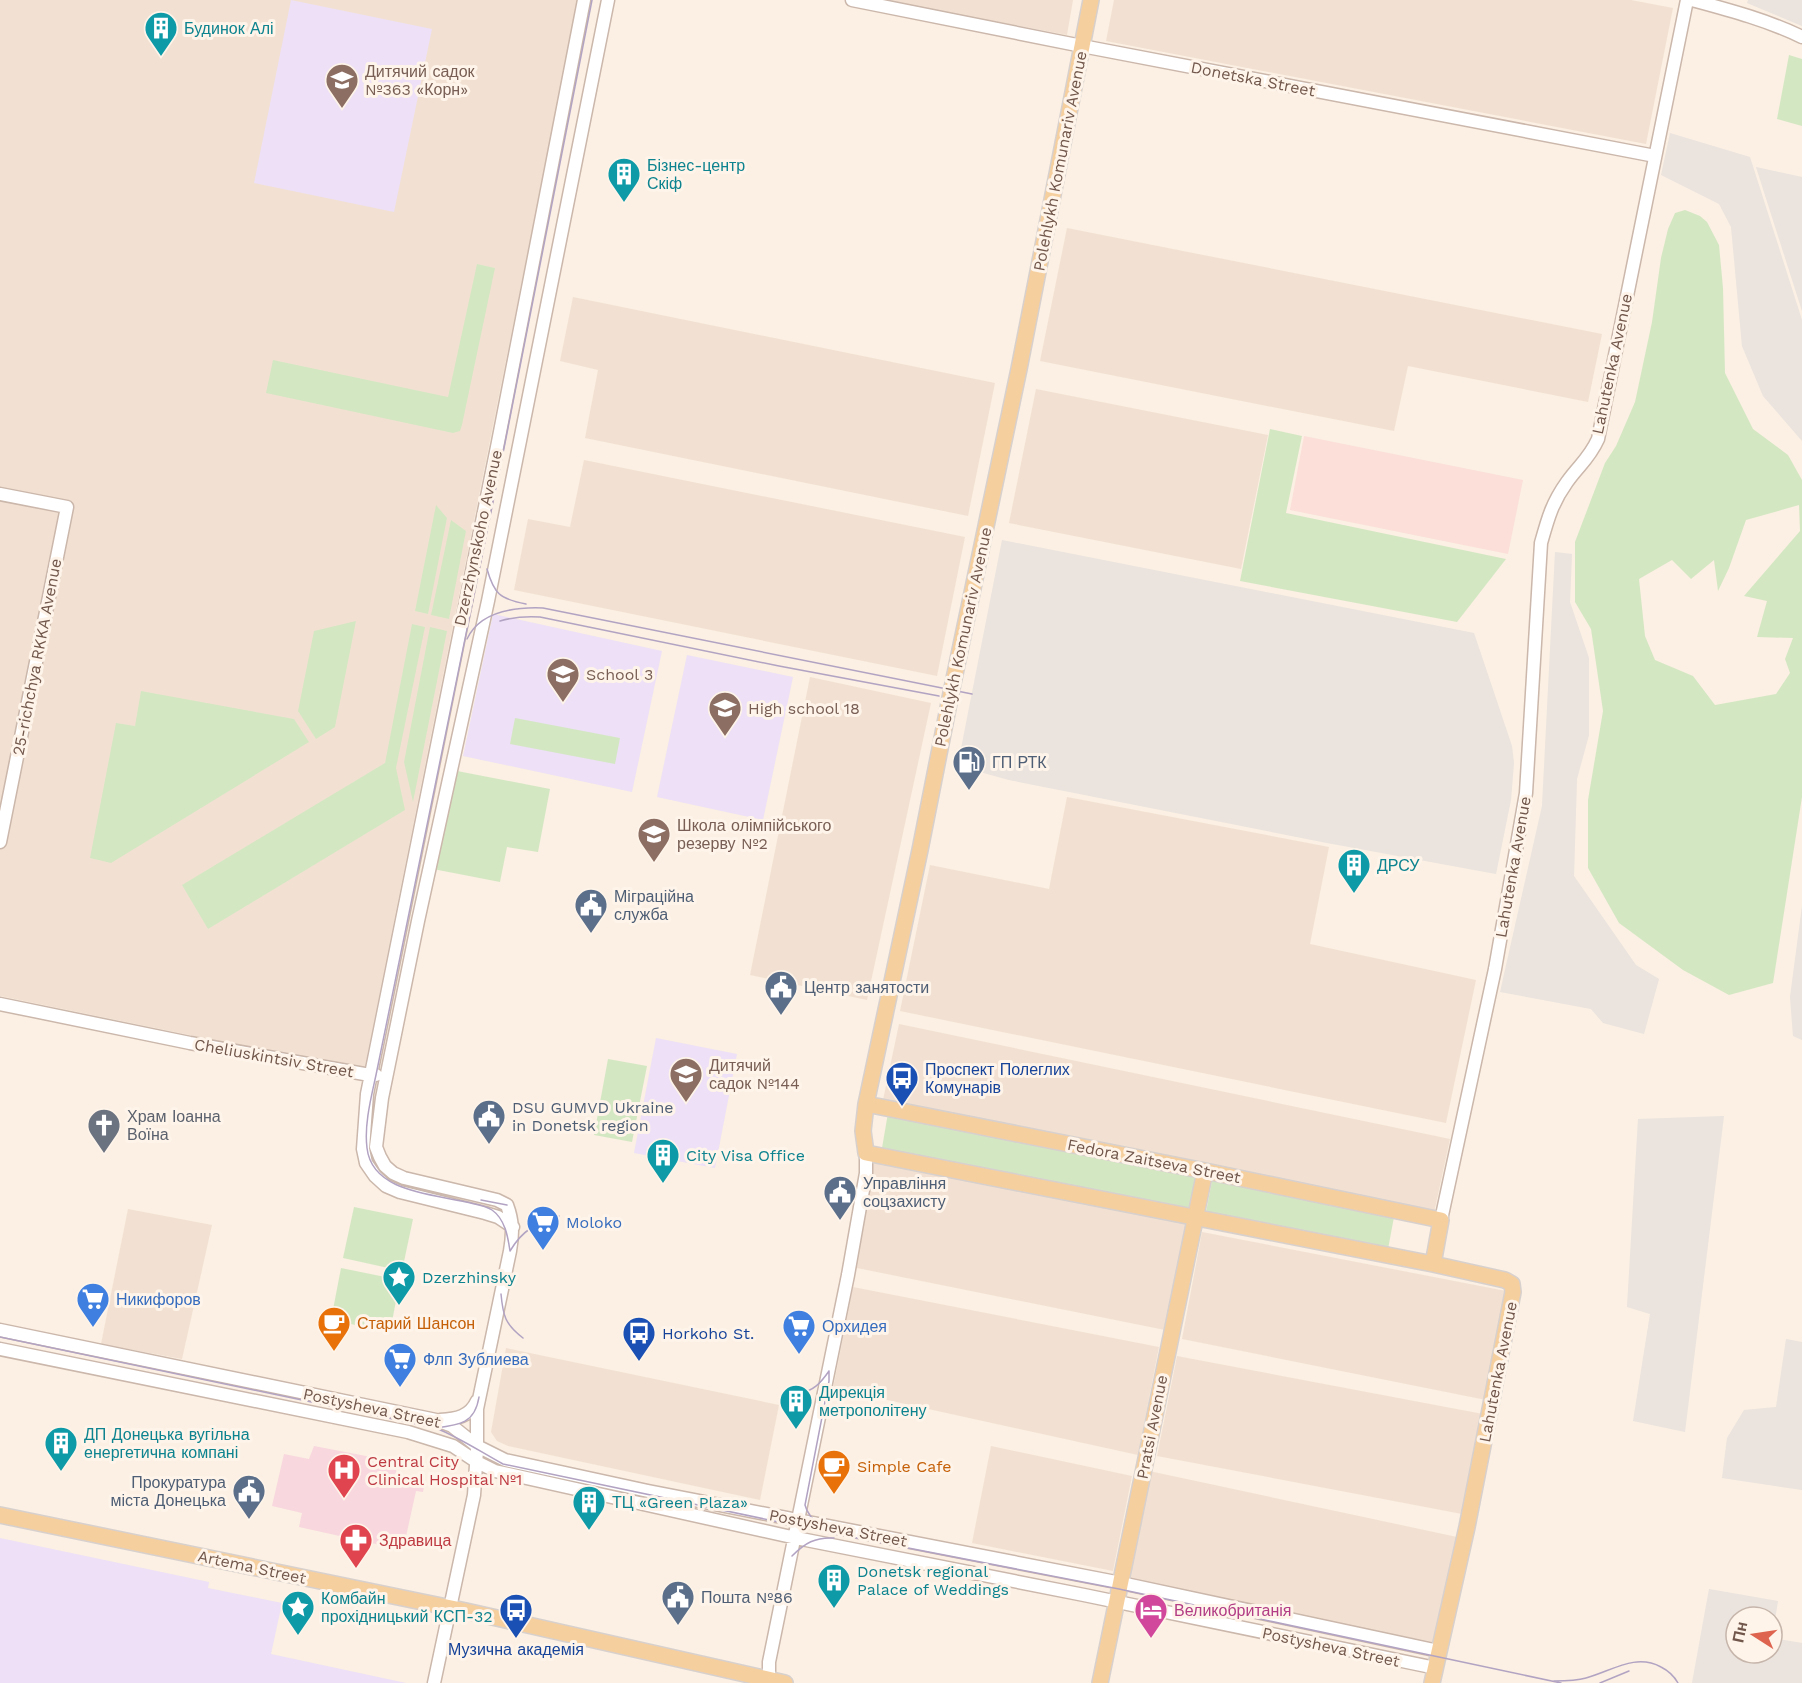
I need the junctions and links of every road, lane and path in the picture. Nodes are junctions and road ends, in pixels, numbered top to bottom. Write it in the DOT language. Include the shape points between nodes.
graph roads {
  1 [pos="584,0"];
  2 [pos="608,0"];
  3 [pos="852,0"];
  4 [pos="1091,0"];
  5 [pos="1687,0"];
  6 [pos="1692,0"];
  7 [pos="1802,37"];
  8 [pos="1082,46"];
  9 [pos="1655,156"];
  10 [pos="0,494"];
  11 [pos="0,843"];
  12 [pos="0,1004"];
  13 [pos="388,1067"];
  14 [pos="370,1075"];
  15 [pos="866,1104"];
  16 [pos="866,1153"];
  17 [pos="1205,1171"];
  18 [pos="1196,1219"];
  19 [pos="1441,1220"];
  20 [pos="513,1227"];
  21 [pos="1433,1264"];
  22 [pos="0,1330"];
  23 [pos="0,1349"];
  24 [pos="479,1397"];
  25 [pos="436,1420"];
  26 [pos="477,1446"];
  27 [pos="477,1462"];
  28 [pos="0,1515"];
  29 [pos="797,1529"];
  30 [pos="1121,1583"];
  31 [pos="1116,1602"];
  32 [pos="450,1608"];
  33 [pos="1439,1651"];
  34 [pos="1434,1676"];
  35 [pos="770,1680"];
  36 [pos="434,1683"];
  37 [pos="785,1683"];
  38 [pos="1100,1683"];
  1 -- 14 [label="street, Dzerzhynskoho Avenue"];
  2 -- 13 [label="street, Dzerzhynskoho Avenue" via="488,601"];
  3 -- 8 [label="street, Donetska Street"];
  4 -- 8 [label="main road, Polehlykh Komunariv Avenue"];
  5 -- 9 [label="street, Lahutenka Avenue"];
  6 -- 7 [label="street" via="1739,12"];
  8 -- 9 [label="street, Donetska Street"];
  8 -- 15 [label="main road, Polehlykh Komunariv Avenue"];
  9 -- 19 [label="street, Lahutenka Avenue" via="1598,439 1550,509 1541,543 1526,793 1495,969"];
  10 -- 11 [label="street, 25-richchya RKKA Avenue" via="67,507"];
  12 -- 14 [label="street, Cheliuskintsiv Street"];
  13 -- 14 [label="street"];
  13 -- 20 [label="street" via="376,1147 385,1166 404,1178 489,1197 507,1205"];
  14 -- 20 [label="street, Cheliuskintsiv Street" via="363,1149 375,1176 400,1192 498,1217"];
  15 -- 16 [label="main road, Polehlykh Komunariv Avenue"];
  15 -- 17 [label="main road, Fedora Zaitseva Street"];
  16 -- 18 [label="main road"];
  16 -- 29 [label="street, Polehlykh Komunariv Avenue" via="848,1275"];
  17 -- 18 [label="main road, Pratsi Avenue"];
  17 -- 19 [label="main road, Fedora Zaitseva Street"];
  18 -- 21 [label="main road"];
  18 -- 30 [label="main road, Pratsi Avenue"];
  19 -- 21 [label="main road, Lahutenka Avenue"];
  20 -- 24 [label="street"];
  21 -- 33 [label="main road, Lahutenka Avenue" via="1505,1280 1512,1284 1513,1292"];
  22 -- 25 [label="street, Postysheva Street"];
  23 -- 27 [label="street, Postysheva Street" via="408,1432 453,1446"];
  24 -- 25 [label="street" via="471,1411 458,1419"];
  24 -- 26 [label="street"];
  25 -- 26 [label="street, Postysheva Street" via="452,1426"];
  26 -- 27 [label="street"];
  26 -- 29 [label="street, Postysheva Street" via="505,1460"];
  27 -- 29 [label="street, Postysheva Street" via="495,1471"];
  27 -- 32 [label="street" via="474,1495"];
  28 -- 32 [label="main road, Artema Street"];
  29 -- 30 [label="street, Postysheva Street"];
  29 -- 31 [label="street, Postysheva Street"];
  29 -- 35 [label="street" via="769,1662"];
  30 -- 31 [label="main road, Pratsi Avenue"];
  30 -- 33 [label="street, Postysheva Street"];
  31 -- 34 [label="street, Postysheva Street"];
  31 -- 38 [label="main road, Pratsi Avenue"];
  32 -- 35 [label="main road, Artema Street"];
  32 -- 36 [label="street"];
  33 -- 34 [label="main road, Lahutenka Avenue"];
  35 -- 37 [label="main road, Artema Street"];
}
